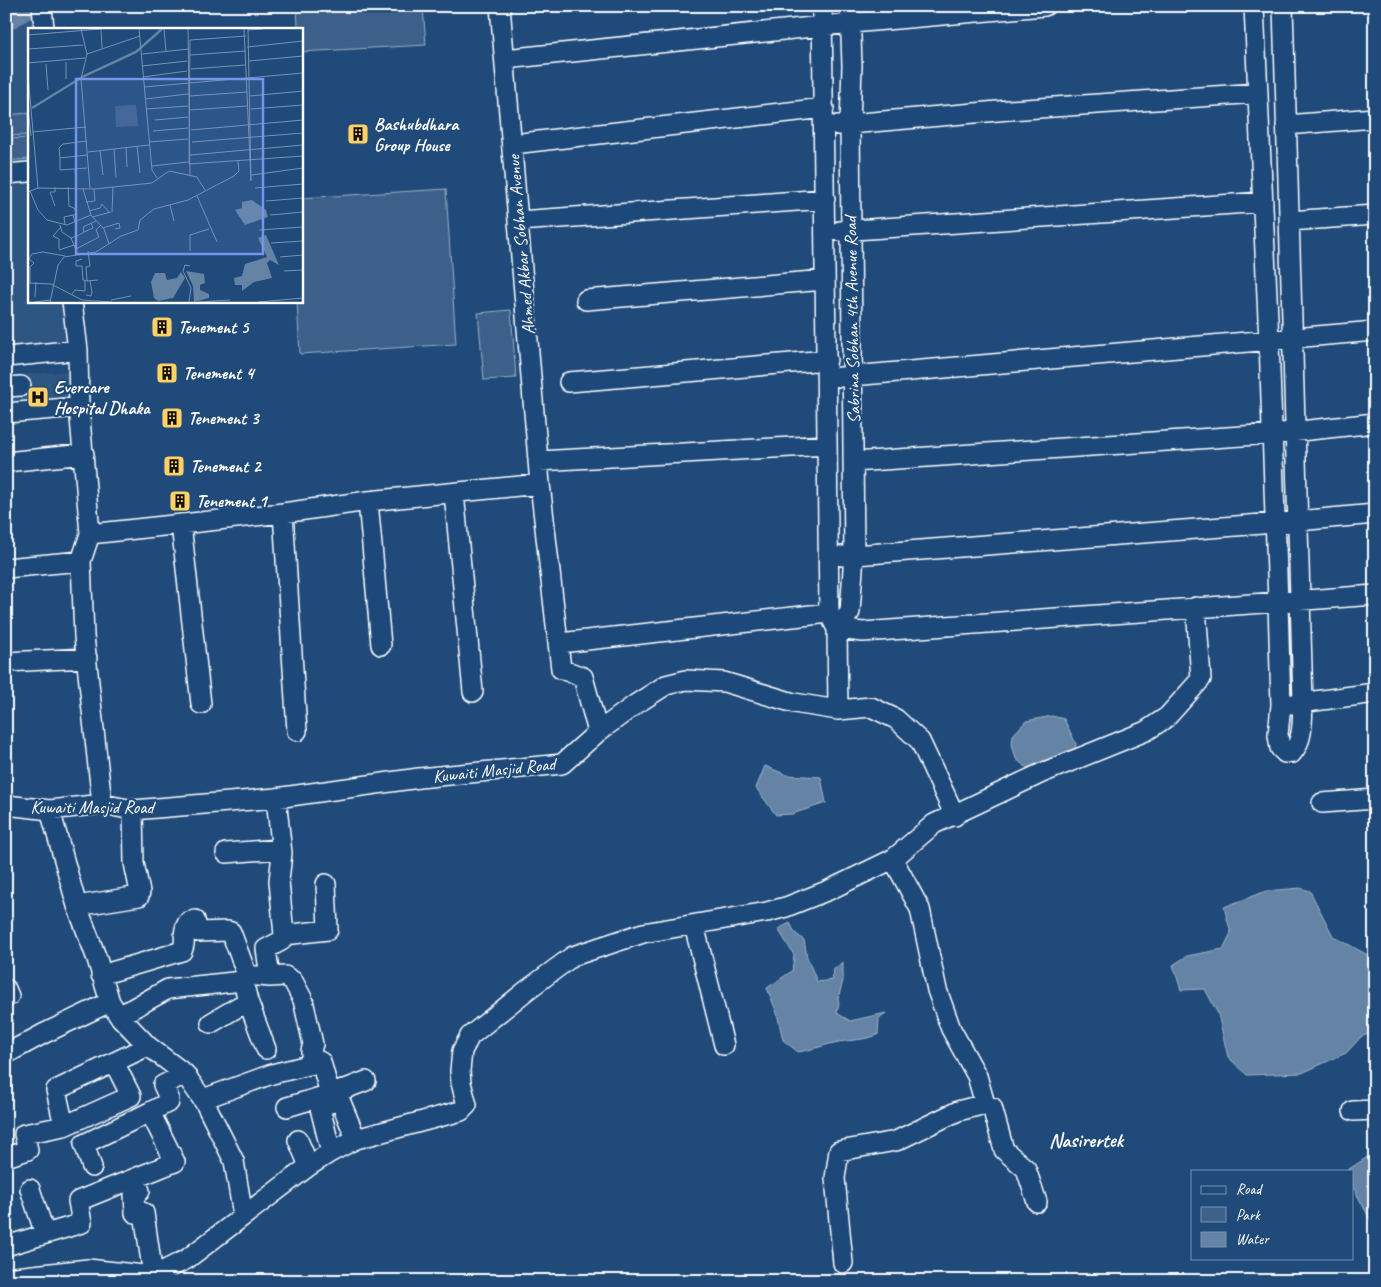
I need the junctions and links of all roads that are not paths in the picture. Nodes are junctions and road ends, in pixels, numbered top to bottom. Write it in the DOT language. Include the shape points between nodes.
graph roads {
  1 [pos="42,6"];
  2 [pos="500,6"];
  3 [pos="822,6"];
  4 [pos="1045,6"];
  5 [pos="1254,6"];
  6 [pos="1283,6"];
  7 [pos="850,15"];
  8 [pos="822,26"];
  9 [pos="44,28"];
  10 [pos="505,58"];
  11 [pos="1258,93"];
  12 [pos="824,117"];
  13 [pos="1375,118"];
  14 [pos="850,124"];
  15 [pos="1286,125"];
  16 [pos="512,144"];
  17 [pos="28,172"];
  18 [pos="6,174"];
  19 [pos="825,199"];
  20 [pos="1263,202"];
  21 [pos="1375,215"];
  22 [pos="519,221"];
  23 [pos="1289,221"];
  24 [pos="851,230"];
  25 [pos="825,233"];
  26 [pos="825,280"];
  27 [pos="586,300"];
  28 [pos="72,302"];
  29 [pos="1375,331"];
  30 [pos="1293,339"];
  31 [pos="1269,341"];
  32 [pos="78,350"];
  33 [pos="6,357"];
  34 [pos="827,369"];
  35 [pos="852,376"];
  36 [pos="569,382"];
  37 [pos="79,407"];
  38 [pos="6,413"];
  39 [pos="1375,423"];
  40 [pos="1295,431"];
  41 [pos="1272,434"];
  42 [pos="827,445"];
  43 [pos="84,454"];
  44 [pos="538,461"];
  45 [pos="6,462"];
  46 [pos="853,462"];
  47 [pos="540,484"];
  48 [pos="454,492"];
  49 [pos="368,501"];
  50 [pos="283,513"];
  51 [pos="1375,514"];
  52 [pos="1298,521"];
  53 [pos="1275,523"];
  54 [pos="181,524"];
  55 [pos="90,534"];
  56 [pos="854,555"];
  57 [pos="828,556"];
  58 [pos="82,561"];
  59 [pos="6,568"];
  60 [pos="1375,595"];
  61 [pos="1301,602"];
  62 [pos="1278,603"];
  63 [pos="1196,607"];
  64 [pos="833,621"];
  65 [pos="560,643"];
  66 [pos="381,645"];
  67 [pos="87,658"];
  68 [pos="6,662"];
  69 [pos="473,692"];
  70 [pos="1375,693"];
  71 [pos="1303,702"];
  72 [pos="201,704"];
  73 [pos="1281,705"];
  74 [pos="838,710"];
  75 [pos="297,731"];
  76 [pos="598,732"];
  77 [pos="276,798"];
  78 [pos="1375,799"];
  79 [pos="1322,803"];
  80 [pos="102,804"];
  81 [pos="6,805"];
  82 [pos="50,810"];
  83 [pos="133,810"];
  84 [pos="954,816"];
  85 [pos="280,849"];
  86 [pos="226,854"];
  87 [pos="894,859"];
  88 [pos="326,884"];
  89 [pos="77,906"];
  90 [pos="694,924"];
  91 [pos="284,935"];
  92 [pos="102,975"];
  93 [pos="270,977"];
  94 [pos="245,978"];
  95 [pos="6,989"];
  96 [pos="6,998"];
  97 [pos="248,1001"];
  98 [pos="114,1009"];
  99 [pos="211,1023"];
  100 [pos="724,1045"];
  101 [pos="148,1046"];
  102 [pos="266,1049"];
  103 [pos="6,1054"];
  104 [pos="114,1062"];
  105 [pos="321,1062"];
  106 [pos="185,1074"];
  107 [pos="366,1081"];
  108 [pos="336,1095"];
  109 [pos="203,1099"];
  110 [pos="985,1104"];
  111 [pos="287,1107"];
  112 [pos="1375,1110"];
  113 [pos="1353,1111"];
  114 [pos="150,1112"];
  115 [pos="64,1126"];
  116 [pos="356,1139"];
  117 [pos="298,1140"];
  118 [pos="331,1152"];
  119 [pos="6,1157"];
  120 [pos="309,1166"];
  121 [pos="92,1167"];
  122 [pos="135,1178"];
  123 [pos="30,1189"];
  124 [pos="1037,1202"];
  125 [pos="243,1216"];
  126 [pos="45,1234"];
  127 [pos="6,1246"];
  128 [pos="843,1263"];
  129 [pos="89,1275"];
  130 [pos="62,1276"];
  131 [pos="153,1276"];
  132 [pos="6,1278"];
  1 -- 9 [label="street"];
  2 -- 10 [label="street, Ahmed Akbar Sobhan Avenue"];
  3 -- 8 [label="street, Sabrina Sobhan 4th Avenue Road"];
  4 -- 7 [label="street"];
  5 -- 11 [label="street"];
  6 -- 15 [label="street"];
  7 -- 8 [label="street"];
  7 -- 14 [label="street, Sabrina Sobhan 4th Avenue Road"];
  8 -- 10 [label="street"];
  8 -- 12 [label="street, Sabrina Sobhan 4th Avenue Road"];
  10 -- 16 [label="street, Ahmed Akbar Sobhan Avenue"];
  11 -- 14 [label="street"];
  11 -- 20 [label="street"];
  12 -- 14 [label="street"];
  12 -- 16 [label="street"];
  12 -- 19 [label="street, Sabrina Sobhan 4th Avenue Road"];
  13 -- 15 [label="street"];
  14 -- 24 [label="street, Sabrina Sobhan 4th Avenue Road"];
  15 -- 23 [label="street"];
  16 -- 22 [label="street, Ahmed Akbar Sobhan Avenue"];
  17 -- 18 [label="street"];
  19 -- 22 [label="street"];
  19 -- 25 [label="street, Sabrina Sobhan 4th Avenue Road"];
  20 -- 24 [label="street"];
  20 -- 31 [label="street"];
  21 -- 23 [label="street"];
  22 -- 44 [label="street, Ahmed Akbar Sobhan Avenue"];
  23 -- 30 [label="street"];
  24 -- 25 [label="street"];
  24 -- 35 [label="street, Sabrina Sobhan 4th Avenue Road"];
  25 -- 26 [label="street, Sabrina Sobhan 4th Avenue Road"];
  26 -- 27 [label="street"];
  26 -- 34 [label="street, Sabrina Sobhan 4th Avenue Road"];
  28 -- 32 [label="street"];
  29 -- 30 [label="street"];
  30 -- 31 [label="street"];
  30 -- 40 [label="street"];
  31 -- 35 [label="street"];
  31 -- 41 [label="street"];
  32 -- 33 [label="street"];
  32 -- 37 [label="street"];
  34 -- 35 [label="street"];
  34 -- 36 [label="street"];
  34 -- 42 [label="street, Sabrina Sobhan 4th Avenue Road"];
  35 -- 46 [label="street, Sabrina Sobhan 4th Avenue Road"];
  37 -- 38 [label="street"];
  37 -- 43 [label="street"];
  39 -- 40 [label="street"];
  40 -- 41 [label="street"];
  40 -- 52 [label="street"];
  41 -- 46 [label="street"];
  41 -- 53 [label="street"];
  42 -- 44 [label="street"];
  42 -- 57 [label="street, Sabrina Sobhan 4th Avenue Road"];
  43 -- 45 [label="street"];
  43 -- 55 [label="street"];
  44 -- 47 [label="street, Ahmed Akbar Sobhan Avenue"];
  46 -- 56 [label="street, Sabrina Sobhan 4th Avenue Road"];
  47 -- 48 [label="street"];
  47 -- 65 [label="street, Ahmed Akbar Sobhan Avenue"];
  48 -- 49 [label="street"];
  48 -- 69 [label="street"];
  49 -- 50 [label="street"];
  49 -- 66 [label="street"];
  50 -- 54 [label="street"];
  50 -- 75 [label="street"];
  51 -- 52 [label="street"];
  52 -- 53 [label="street"];
  52 -- 61 [label="street"];
  53 -- 56 [label="street"];
  53 -- 62 [label="street"];
  54 -- 55 [label="street"];
  54 -- 72 [label="street"];
  55 -- 58 [label="street"];
  56 -- 57 [label="street"];
  56 -- 64 [label="street, Sabrina Sobhan 4th Avenue Road" via="850,612"];
  57 -- 64 [label="street, Sabrina Sobhan 4th Avenue Road"];
  58 -- 59 [label="street"];
  58 -- 67 [label="street"];
  60 -- 61 [label="street"];
  61 -- 62 [label="street"];
  61 -- 71 [label="street"];
  62 -- 63 [label="street"];
  62 -- 73 [label="street"];
  63 -- 64 [label="street" via="862,632"];
  63 -- 84 [label="street" via="1201,679 1167,717 1146,731 1042,773"];
  64 -- 65 [label="street"];
  64 -- 74 [label="street, Sabrina Sobhan 4th Avenue Road"];
  65 -- 76 [label="street, Ahmed Akbar Sobhan Avenue" via="561,669 584,677"];
  67 -- 68 [label="street"];
  67 -- 80 [label="street"];
  70 -- 71 [label="street"];
  71 -- 73 [label="street"];
  71 -- 73 [label="street" via="1302,734 1292,753 1285,753 1280,748"];
  74 -- 76 [label="street, Kuwaiti Masjid Road" via="794,703 724,682 686,680 666,685"];
  74 -- 84 [label="street, Kuwaiti Masjid Road" via="871,707 896,718 920,741"];
  76 -- 77 [label="street, Kuwaiti Masjid Road" via="562,764 419,778"];
  77 -- 83 [label="street, Kuwaiti Masjid Road"];
  77 -- 85 [label="street"];
  78 -- 79 [label="street"];
  80 -- 82 [label="street, Kuwaiti Masjid Road"];
  80 -- 83 [label="street, Kuwaiti Masjid Road"];
  81 -- 82 [label="street, Kuwaiti Masjid Road"];
  82 -- 89 [label="street"];
  83 -- 89 [label="street" via="134,863 139,896"];
  84 -- 87 [label="street" via="934,824"];
  85 -- 86 [label="street"];
  85 -- 91 [label="street"];
  87 -- 90 [label="street" via="786,907"];
  87 -- 110 [label="street" via="920,909 937,990 951,1029 977,1076"];
  88 -- 91 [label="street" via="328,930"];
  89 -- 92 [label="street"];
  90 -- 100 [label="street"];
  90 -- 116 [label="street" via="644,934 573,956 470,1036 462,1051 460,1083 467,1105 461,1111"];
  91 -- 93 [label="street" via="281,941 266,949"];
  92 -- 94 [label="street" via="182,951 185,943 183,930 188,922 195,920 198,932 231,932"];
  92 -- 98 [label="street"];
  93 -- 94 [label="street"];
  93 -- 105 [label="street" via="285,976 298,990 313,1044 311,1057"];
  94 -- 97 [label="street"];
  94 -- 98 [label="street" via="168,989"];
  95 -- 96 [label="street" via="9,996"];
  97 -- 99 [label="street"];
  97 -- 102 [label="street"];
  98 -- 101 [label="street"];
  98 -- 103 [label="street" via="44,1034"];
  101 -- 104 [label="street"];
  101 -- 106 [label="street"];
  104 -- 115 [label="street" via="56,1090"];
  104 -- 115 [label="street" via="130,1098"];
  105 -- 108 [label="street"];
  105 -- 109 [label="street" via="272,1074"];
  106 -- 109 [label="street"];
  106 -- 114 [label="street" via="162,1085 169,1102"];
  107 -- 108 [label="street"];
  108 -- 111 [label="street"];
  108 -- 116 [label="street"];
  108 -- 118 [label="street" via="320,1108"];
  109 -- 125 [label="street" via="234,1161"];
  110 -- 124 [label="street" via="992,1107 1004,1150 1026,1169"];
  110 -- 128 [label="street" via="958,1111 896,1141 839,1151 835,1178"];
  112 -- 113 [label="street"];
  114 -- 121 [label="street" via="84,1144"];
  114 -- 122 [label="street" via="176,1162"];
  115 -- 119 [label="street" via="24,1134 28,1150"];
  116 -- 118 [label="street"];
  117 -- 120 [label="street"];
  118 -- 120 [label="street"];
  120 -- 125 [label="street"];
  122 -- 126 [label="street" via="78,1201 82,1223"];
  122 -- 131 [label="street" via="140,1192 134,1195 135,1213 143,1212"];
  123 -- 126 [label="street"];
  125 -- 131 [label="street" via="187,1259"];
  126 -- 127 [label="street"];
  129 -- 130 [label="street"];
  129 -- 131 [label="street"];
  130 -- 132 [label="street"];
}
